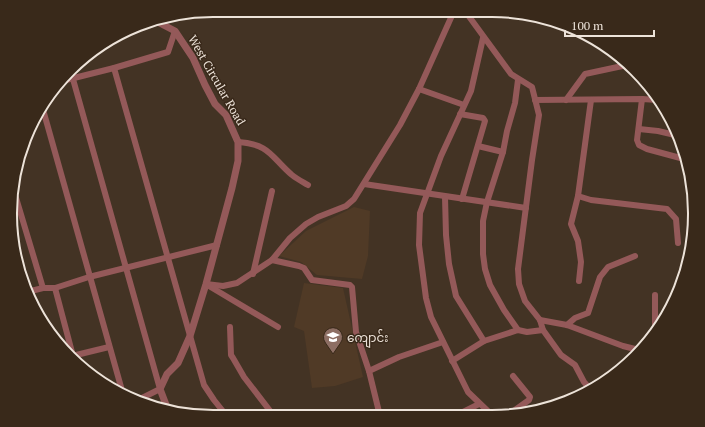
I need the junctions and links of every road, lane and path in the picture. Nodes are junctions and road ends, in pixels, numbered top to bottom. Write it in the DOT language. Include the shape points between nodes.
graph roads {
  1 [pos="451,17"];
  2 [pos="469,17"];
  3 [pos="162,24"];
  4 [pos="174,31"];
  5 [pos="483,38"];
  6 [pos="621,66"];
  7 [pos="114,68"];
  8 [pos="74,79"];
  9 [pos="70,80"];
  10 [pos="518,80"];
  11 [pos="419,90"];
  12 [pos="642,99"];
  13 [pos="535,100"];
  14 [pos="566,100"];
  15 [pos="591,100"];
  16 [pos="651,100"];
  17 [pos="464,105"];
  18 [pos="44,113"];
  19 [pos="460,114"];
  20 [pos="639,129"];
  21 [pos="671,133"];
  22 [pos="238,142"];
  23 [pos="478,146"];
  24 [pos="503,152"];
  25 [pos="680,158"];
  26 [pos="364,184"];
  27 [pos="308,185"];
  28 [pos="272,191"];
  29 [pos="427,193"];
  30 [pos="578,196"];
  31 [pos="445,197"];
  32 [pos="462,199"];
  33 [pos="17,201"];
  34 [pos="487,202"];
  35 [pos="526,208"];
  36 [pos="678,243"];
  37 [pos="217,245"];
  38 [pos="635,256"];
  39 [pos="168,257"];
  40 [pos="272,260"];
  41 [pos="126,268"];
  42 [pos="253,274"];
  43 [pos="89,277"];
  44 [pos="579,281"];
  45 [pos="206,284"];
  46 [pos="43,288"];
  47 [pos="56,288"];
  48 [pos="33,291"];
  49 [pos="655,296"];
  50 [pos="540,320"];
  51 [pos="567,324"];
  52 [pos="654,324"];
  53 [pos="230,327"];
  54 [pos="278,327"];
  55 [pos="518,330"];
  56 [pos="543,330"];
  57 [pos="190,336"];
  58 [pos="484,341"];
  59 [pos="443,342"];
  60 [pos="70,347"];
  61 [pos="109,347"];
  62 [pos="633,349"];
  63 [pos="78,355"];
  64 [pos="452,361"];
  65 [pos="369,371"];
  66 [pos="513,376"];
  67 [pos="587,385"];
  68 [pos="121,387"];
  69 [pos="160,389"];
  70 [pos="143,397"];
  71 [pos="166,404"];
  72 [pos="480,404"];
  73 [pos="517,408"];
  74 [pos="222,410"];
  75 [pos="269,410"];
  76 [pos="379,410"];
  77 [pos="468,410"];
  78 [pos="487,410"];
  1 -- 11 [label="street"];
  2 -- 5 [label="street"];
  3 -- 4 [label="street, West Circular Road"];
  4 -- 7 [label="street" via="168,52"];
  4 -- 22 [label="street, West Circular Road" via="193,58 215,104 226,114"];
  5 -- 10 [label="street"];
  5 -- 17 [label="street" via="471,91"];
  6 -- 14 [label="street" via="585,74"];
  7 -- 8 [label="street"];
  7 -- 39 [label="street"];
  8 -- 9 [label="street"];
  8 -- 41 [label="street"];
  10 -- 13 [label="street" via="532,87"];
  10 -- 24 [label="street"];
  11 -- 17 [label="street"];
  11 -- 26 [label="street"];
  12 -- 15 [label="street"];
  12 -- 16 [label="street"];
  12 -- 20 [label="street"];
  13 -- 14 [label="street"];
  13 -- 35 [label="street" via="539,114"];
  14 -- 15 [label="street"];
  15 -- 30 [label="street"];
  17 -- 19 [label="street"];
  18 -- 43 [label="street"];
  19 -- 23 [label="street" via="484,118"];
  19 -- 29 [label="street"];
  20 -- 21 [label="street"];
  20 -- 25 [label="street" via="638,140 642,147"];
  22 -- 27 [label="street" via="252,143 264,148 292,175"];
  22 -- 37 [label="street, West Circular Road" via="238,161"];
  23 -- 24 [label="street"];
  23 -- 32 [label="street"];
  24 -- 34 [label="street"];
  26 -- 29 [label="street"];
  26 -- 40 [label="street" via="346,206 306,224 290,238"];
  28 -- 42 [label="street"];
  29 -- 31 [label="street"];
  29 -- 59 [label="street" via="420,213 419,245 426,298 431,317"];
  30 -- 36 [label="street" via="591,200 667,209 676,219"];
  30 -- 44 [label="street" via="571,224 578,241 581,262"];
  31 -- 32 [label="street"];
  31 -- 58 [label="street" via="448,256 456,296"];
  32 -- 34 [label="street"];
  33 -- 46 [label="street"];
  34 -- 35 [label="street"];
  34 -- 55 [label="street" via="483,221 485,269 490,285"];
  35 -- 50 [label="street" via="518,269 519,284 525,301"];
  37 -- 39 [label="street"];
  37 -- 45 [label="street, West Circular Road"];
  38 -- 51 [label="street" via="608,267 600,277 588,313"];
  39 -- 41 [label="street"];
  39 -- 57 [label="street"];
  40 -- 42 [label="street"];
  40 -- 65 [label="street" via="304,268 312,280 352,287 356,332"];
  41 -- 43 [label="street"];
  41 -- 69 [label="street"];
  42 -- 45 [label="street" via="237,283 223,286"];
  43 -- 47 [label="street"];
  43 -- 61 [label="street"];
  45 -- 54 [label="street"];
  45 -- 57 [label="street, West Circular Road"];
  46 -- 47 [label="street"];
  46 -- 48 [label="street"];
  47 -- 60 [label="street"];
  49 -- 52 [label="street"];
  50 -- 51 [label="street"];
  50 -- 56 [label="street"];
  51 -- 62 [label="street"];
  53 -- 75 [label="street" via="231,355"];
  55 -- 56 [label="street"];
  55 -- 58 [label="street"];
  56 -- 67 [label="street" via="561,355 576,365"];
  57 -- 69 [label="street, West Circular Road" via="178,362 167,374"];
  57 -- 74 [label="street" via="204,385"];
  58 -- 64 [label="street"];
  59 -- 64 [label="street"];
  59 -- 65 [label="street" via="399,357"];
  61 -- 63 [label="street"];
  61 -- 68 [label="street"];
  64 -- 72 [label="street" via="468,392"];
  65 -- 76 [label="street"];
  66 -- 73 [label="street" via="530,397"];
  69 -- 70 [label="street"];
  69 -- 71 [label="street"];
  72 -- 77 [label="street"];
  72 -- 78 [label="street"];
}
